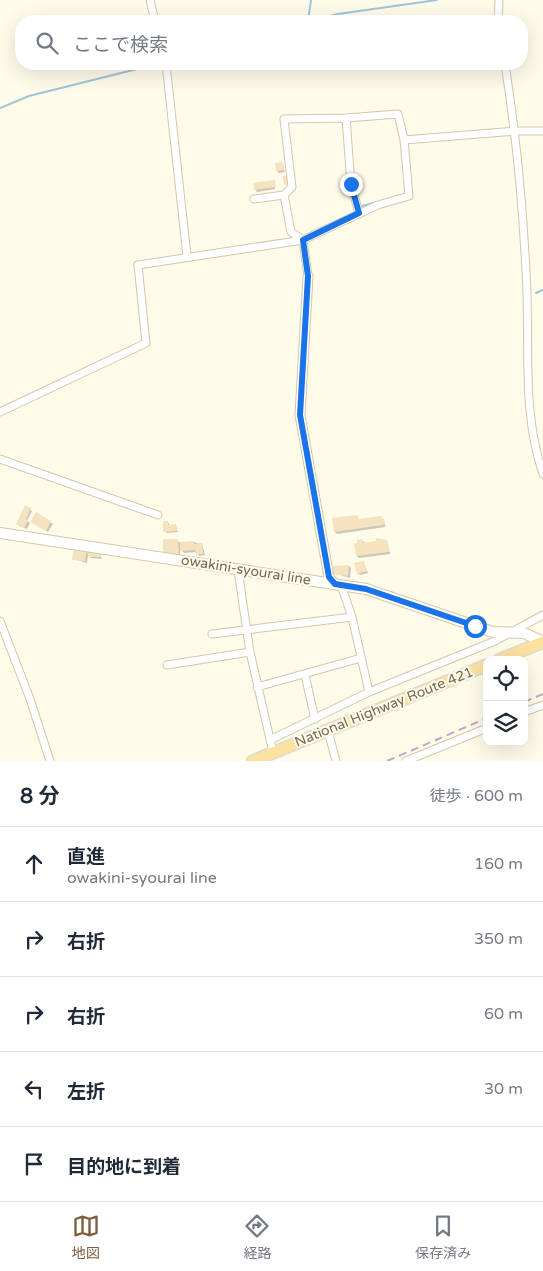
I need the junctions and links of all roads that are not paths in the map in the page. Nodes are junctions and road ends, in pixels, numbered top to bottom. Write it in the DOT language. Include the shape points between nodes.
graph roads {
  1 [pos="150,0"];
  2 [pos="499,0"];
  3 [pos="154,15"];
  4 [pos="498,15"];
  5 [pos="167,70"];
  6 [pos="506,70"];
  7 [pos="346,118"];
  8 [pos="516,131"];
  9 [pos="543,131"];
  10 [pos="404,140"];
  11 [pos="284,195"];
  12 [pos="254,199"];
  13 [pos="359,213"];
  14 [pos="303,240"];
  15 [pos="187,256"];
  16 [pos="308,276"];
  17 [pos="0,412"];
  18 [pos="0,459"];
  19 [pos="543,474"];
  20 [pos="158,515"];
  21 [pos="0,533"];
  22 [pos="238,570"];
  23 [pos="338,584"];
  24 [pos="543,614"];
  25 [pos="352,617"];
  26 [pos="0,620"];
  27 [pos="247,630"];
  28 [pos="212,634"];
  29 [pos="506,634"];
  30 [pos="543,642"];
  31 [pos="250,652"];
  32 [pos="509,656"];
  33 [pos="361,658"];
  34 [pos="167,665"];
  35 [pos="483,667"];
  36 [pos="305,675"];
  37 [pos="257,687"];
  38 [pos="369,692"];
  39 [pos="543,705"];
  40 [pos="528,711"];
  41 [pos="315,719"];
  42 [pos="483,730"];
  43 [pos="328,731"];
  44 [pos="270,740"];
  45 [pos="273,752"];
  46 [pos="50,761"];
  47 [pos="253,761"];
  48 [pos="336,761"];
  49 [pos="406,761"];
  1 -- 3 [label="street"];
  2 -- 4 [label="street"];
  5 -- 15 [label="street"];
  6 -- 8 [label="street"];
  7 -- 10 [label="street" via="398,114"];
  7 -- 11 [label="street" via="284,119 292,187"];
  7 -- 13 [label="street" via="351,184"];
  8 -- 9 [label="street"];
  8 -- 10 [label="street"];
  8 -- 19 [label="street" via="527,293 529,419"];
  10 -- 13 [label="street" via="409,196"];
  11 -- 12 [label="street"];
  11 -- 14 [label="street" via="291,232"];
  13 -- 14 [label="street"];
  14 -- 15 [label="street"];
  14 -- 16 [label="street"];
  15 -- 17 [label="street" via="138,265 146,342"];
  16 -- 23 [label="street" via="300,415 329,577"];
  18 -- 20 [label="street"];
  21 -- 22 [label="main road, owakini-syourai line"];
  22 -- 23 [label="main road, owakini-syourai line"];
  22 -- 27 [label="street"];
  23 -- 25 [label="street"];
  23 -- 29 [label="main road, owakini-syourai line" via="366,589 426,611"];
  24 -- 29 [label="street"];
  25 -- 27 [label="street"];
  25 -- 33 [label="street"];
  26 -- 46 [label="street"];
  27 -- 28 [label="street"];
  27 -- 31 [label="street"];
  29 -- 30 [label="main road, owakini-syourai line" via="524,633"];
  29 -- 38 [label="street"];
  30 -- 32 [label="highway"];
  31 -- 34 [label="street"];
  31 -- 37 [label="street"];
  33 -- 36 [label="street"];
  33 -- 38 [label="street"];
  35 -- 43 [label="highway, National Highway Route 421"];
  36 -- 37 [label="street"];
  36 -- 41 [label="street"];
  37 -- 44 [label="street"];
  38 -- 41 [label="street"];
  39 -- 40 [label="street"];
  41 -- 44 [label="street"];
  42 -- 49 [label="street"];
  43 -- 45 [label="highway, National Highway Route 421"];
  43 -- 48 [label="street"];
  44 -- 45 [label="street"];
  45 -- 47 [label="highway, National Highway Route 421"];
}
